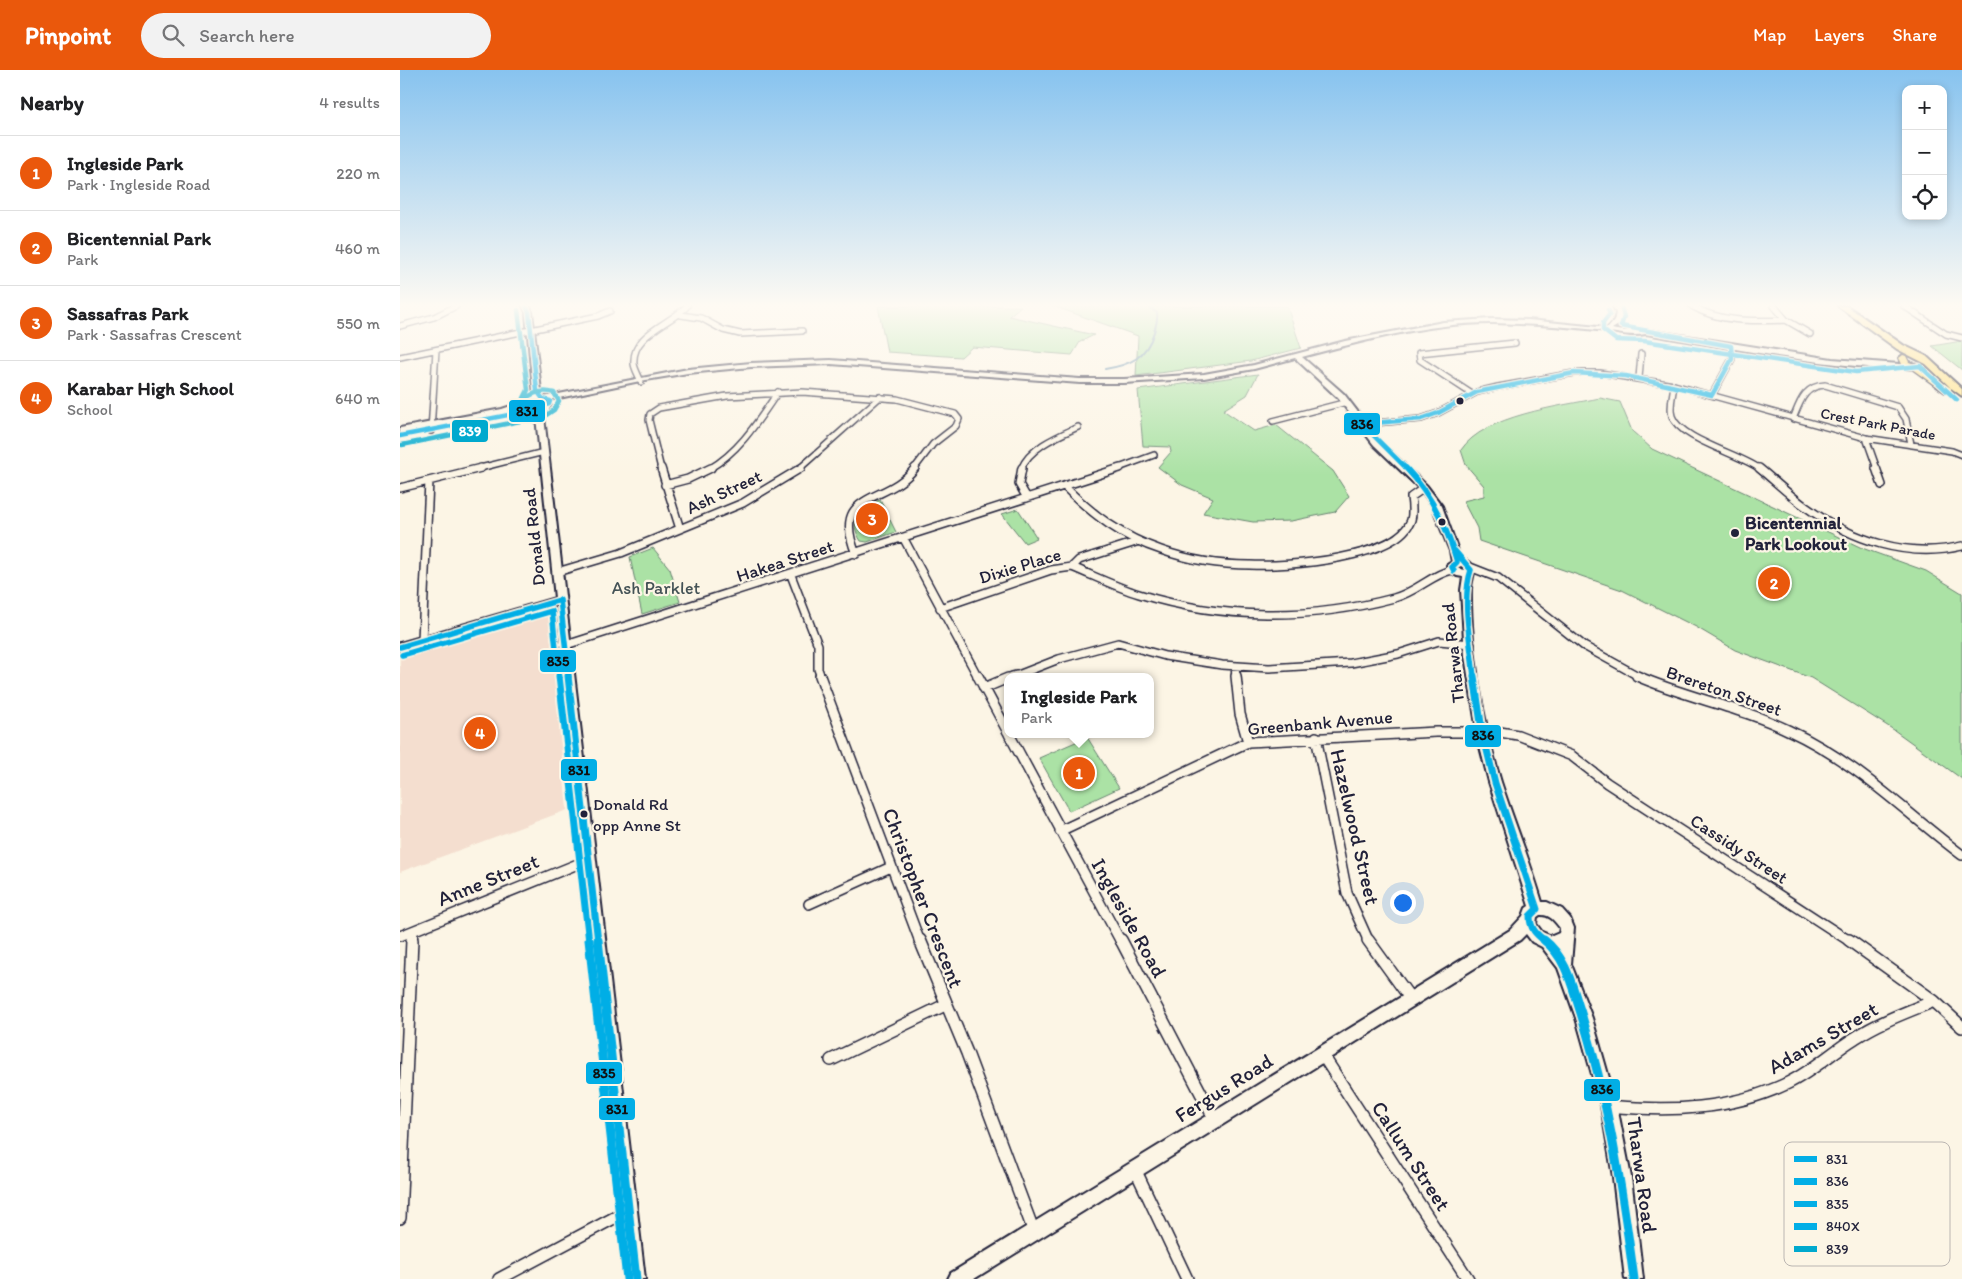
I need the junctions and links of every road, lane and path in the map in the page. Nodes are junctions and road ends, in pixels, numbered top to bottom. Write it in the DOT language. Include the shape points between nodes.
graph roads {
  1 [pos="435,362"];
  2 [pos="534,362"];
  3 [pos="634,362"];
  4 [pos="820,362"];
  5 [pos="836,362"];
  6 [pos="1272,362"];
  7 [pos="1304,362"];
  8 [pos="1424,362"];
  9 [pos="1640,362"];
  10 [pos="1730,362"];
  11 [pos="1850,362"];
  12 [pos="1874,362"];
  13 [pos="1907,362"];
  14 [pos="1929,362"];
  15 [pos="1861,364"];
  16 [pos="1934,366"];
  17 [pos="1914,368"];
  18 [pos="1639,378"];
  19 [pos="640,381"];
  20 [pos="1674,385"];
  21 [pos="537,391"];
  22 [pos="778,392"];
  23 [pos="1962,393"];
  24 [pos="1472,394"];
  25 [pos="1712,395"];
  26 [pos="880,397"];
  27 [pos="546,402"];
  28 [pos="1347,402"];
  29 [pos="1962,402"];
  30 [pos="531,406"];
  31 [pos="540,417"];
  32 [pos="1793,418"];
  33 [pos="1273,421"];
  34 [pos="1362,424"];
  35 [pos="1078,426"];
  36 [pos="431,428"];
  37 [pos="400,431"];
  38 [pos="400,436"];
  39 [pos="1866,438"];
  40 [pos="1911,444"];
  41 [pos="544,452"];
  42 [pos="1154,455"];
  43 [pos="1962,455"];
  44 [pos="428,481"];
  45 [pos="665,484"];
  46 [pos="1882,485"];
  47 [pos="1064,486"];
  48 [pos="400,488"];
  49 [pos="1424,488"];
  50 [pos="1027,498"];
  51 [pos="680,529"];
  52 [pos="904,539"];
  53 [pos="1136,542"];
  54 [pos="1962,546"];
  55 [pos="856,554"];
  56 [pos="1072,567"];
  57 [pos="1462,569"];
  58 [pos="557,572"];
  59 [pos="791,575"];
  60 [pos="560,600"];
  61 [pos="940,608"];
  62 [pos="422,640"];
  63 [pos="1470,644"];
  64 [pos="566,645"];
  65 [pos="400,647"];
  66 [pos="1235,666"];
  67 [pos="1023,673"];
  68 [pos="1004,680"];
  69 [pos="984,688"];
  70 [pos="1004,726"];
  71 [pos="1482,731"];
  72 [pos="1316,737"];
  73 [pos="1011,738"];
  74 [pos="1248,742"];
  75 [pos="1060,831"];
  76 [pos="1962,855"];
  77 [pos="590,859"];
  78 [pos="891,867"];
  79 [pos="809,904"];
  80 [pos="1539,913"];
  81 [pos="413,930"];
  82 [pos="1515,935"];
  83 [pos="400,936"];
  84 [pos="1564,938"];
  85 [pos="1542,939"];
  86 [pos="1564,964"];
  87 [pos="1410,998"];
  88 [pos="1934,1001"];
  89 [pos="945,1005"];
  90 [pos="1962,1027"];
  91 [pos="1322,1054"];
  92 [pos="831,1060"];
  93 [pos="1609,1106"];
  94 [pos="1215,1120"];
  95 [pos="1135,1169"];
  96 [pos="629,1210"];
  97 [pos="400,1218"];
  98 [pos="1034,1232"];
  99 [pos="499,1279"];
  100 [pos="636,1279"];
  101 [pos="957,1279"];
  102 [pos="1187,1279"];
  103 [pos="1468,1279"];
  104 [pos="1634,1279"];
  1 -- 36 [label="street"];
  2 -- 21 [label="street"];
  3 -- 19 [label="street"];
  4 -- 19 [label="street" via="688,371"];
  5 -- 6 [label="street" via="1084,382 1204,376"];
  7 -- 28 [label="street, Tharwa Road"];
  8 -- 24 [label="street"];
  9 -- 18 [label="street"];
  10 -- 25 [label="street"];
  11 -- 15 [label="street"];
  12 -- 15 [label="street"];
  13 -- 17 [label="main road"];
  14 -- 16 [label="main road"];
  15 -- 17 [label="street"];
  16 -- 17 [label="main road" via="1929,370"];
  16 -- 23 [label="main road"];
  17 -- 29 [label="main road"];
  18 -- 20 [label="street, Crest Park Parade"];
  18 -- 24 [label="street, Crest Park Parade" via="1574,373 1498,386"];
  19 -- 27 [label="street"];
  20 -- 25 [label="street, Crest Park Parade"];
  20 -- 54 [label="street" via="1670,414 1674,422 1748,461 1818,515 1863,538 1903,550 1940,552"];
  21 -- 27 [label="street"];
  21 -- 30 [label="street"];
  22 -- 26 [label="street"];
  22 -- 45 [label="street" via="729,458 700,475"];
  22 -- 45 [label="street" via="698,400 668,405 652,412 649,420"];
  24 -- 34 [label="street, Crest Park Parade" via="1420,419"];
  25 -- 32 [label="street, Crest Park Parade"];
  26 -- 51 [label="street, Ash Street" via="795,472 743,503"];
  26 -- 55 [label="street" via="947,410 958,417 958,422 933,444 908,477 850,515 847,527"];
  27 -- 30 [label="street"];
  27 -- 31 [label="street"];
  28 -- 33 [label="street"];
  28 -- 34 [label="street, Tharwa Road"];
  30 -- 31 [label="street"];
  30 -- 36 [label="street"];
  31 -- 41 [label="street, Donald Road"];
  32 -- 39 [label="street, Crest Park Parade"];
  32 -- 40 [label="street" via="1808,388 1814,384 1825,385 1898,407"];
  34 -- 49 [label="street, Tharwa Road"];
  35 -- 50 [label="street" via="1029,456 1020,471 1019,484"];
  36 -- 37 [label="street"];
  36 -- 38 [label="street"];
  39 -- 40 [label="street, Crest Park Parade"];
  39 -- 46 [label="street"];
  40 -- 43 [label="street, Crest Park Parade"];
  41 -- 44 [label="street"];
  41 -- 58 [label="street, Donald Road"];
  42 -- 47 [label="street, Hakea Street"];
  44 -- 48 [label="street"];
  44 -- 62 [label="street"];
  45 -- 51 [label="street"];
  47 -- 50 [label="street, Hakea Street"];
  47 -- 53 [label="street" via="1096,517"];
  49 -- 53 [label="street" via="1411,497 1411,520 1396,537 1379,546 1321,562 1234,564"];
  49 -- 57 [label="street, Tharwa Road" via="1436,506"];
  50 -- 52 [label="street, Hakea Street"];
  51 -- 58 [label="street, Ash Street" via="621,553"];
  52 -- 55 [label="street, Hakea Street"];
  52 -- 61 [label="street, Ingleside Road"];
  53 -- 56 [label="street, Dixie Place" via="1079,560"];
  55 -- 59 [label="street, Hakea Street"];
  56 -- 57 [label="street" via="1128,590 1177,604 1283,614 1342,610 1386,600 1419,589 1438,573"];
  56 -- 61 [label="street, Dixie Place" via="1051,570"];
  57 -- 63 [label="street, Tharwa Road"];
  57 -- 76 [label="street, Brereton Street" via="1494,575 1602,657 1639,676 1771,722 1825,749 1874,782"];
  58 -- 60 [label="street, Donald Road"];
  59 -- 64 [label="street, Hakea Street"];
  59 -- 78 [label="street, Christopher Crescent" via="818,645 821,678"];
  60 -- 62 [label="street"];
  60 -- 64 [label="street, Donald Road"];
  61 -- 69 [label="street, Ingleside Road"];
  62 -- 65 [label="street"];
  63 -- 66 [label="street" via="1439,641 1374,659 1328,666"];
  63 -- 71 [label="street, Tharwa Road"];
  64 -- 77 [label="street, Donald Road"];
  66 -- 67 [label="street" via="1165,656 1118,643"];
  66 -- 74 [label="street"];
  68 -- 69 [label="street"];
  69 -- 70 [label="street, Ingleside Road"];
  71 -- 72 [label="street, Greenbank Avenue"];
  71 -- 80 [label="street, Tharwa Road" via="1490,765"];
  71 -- 88 [label="street, Cassidy Street" via="1525,737 1572,756"];
  72 -- 74 [label="street, Greenbank Avenue"];
  72 -- 87 [label="street, Hazelwood Street" via="1347,893 1366,938"];
  73 -- 75 [label="street, Ingleside Road"];
  74 -- 75 [label="street, Greenbank Avenue"];
  75 -- 94 [label="street, Ingleside Road"];
  77 -- 81 [label="street, Anne Street"];
  77 -- 96 [label="street, Donald Road"];
  78 -- 79 [label="street"];
  78 -- 89 [label="street, Christopher Crescent"];
  80 -- 82 [label="street, Fergus Road"];
  80 -- 84 [label="street, Tharwa Road" via="1565,922"];
  80 -- 85 [label="street, Tharwa Road" via="1530,928"];
  81 -- 83 [label="street, Anne Street"];
  81 -- 97 [label="street"];
  82 -- 85 [label="street"];
  82 -- 87 [label="street, Fergus Road"];
  84 -- 85 [label="street" via="1557,942"];
  84 -- 86 [label="street, Tharwa Road"];
  85 -- 86 [label="street, Tharwa Road"];
  86 -- 93 [label="street, Tharwa Road" via="1584,1018"];
  87 -- 91 [label="street, Fergus Road"];
  88 -- 90 [label="street, Cassidy Street"];
  88 -- 93 [label="street, Adams Street" via="1865,1031 1789,1082 1745,1099 1699,1108 1648,1111"];
  89 -- 92 [label="street"];
  89 -- 98 [label="street, Christopher Crescent" via="967,1053"];
  91 -- 94 [label="street, Fergus Road"];
  91 -- 103 [label="street, Callum Street"];
  93 -- 104 [label="street, Tharwa Road" via="1622,1176"];
  94 -- 95 [label="street, Fergus Road"];
  95 -- 98 [label="street, Fergus Road"];
  95 -- 102 [label="street"];
  96 -- 99 [label="street"];
  96 -- 100 [label="street, Donald Road"];
  98 -- 101 [label="street, Fergus Road"];
}
